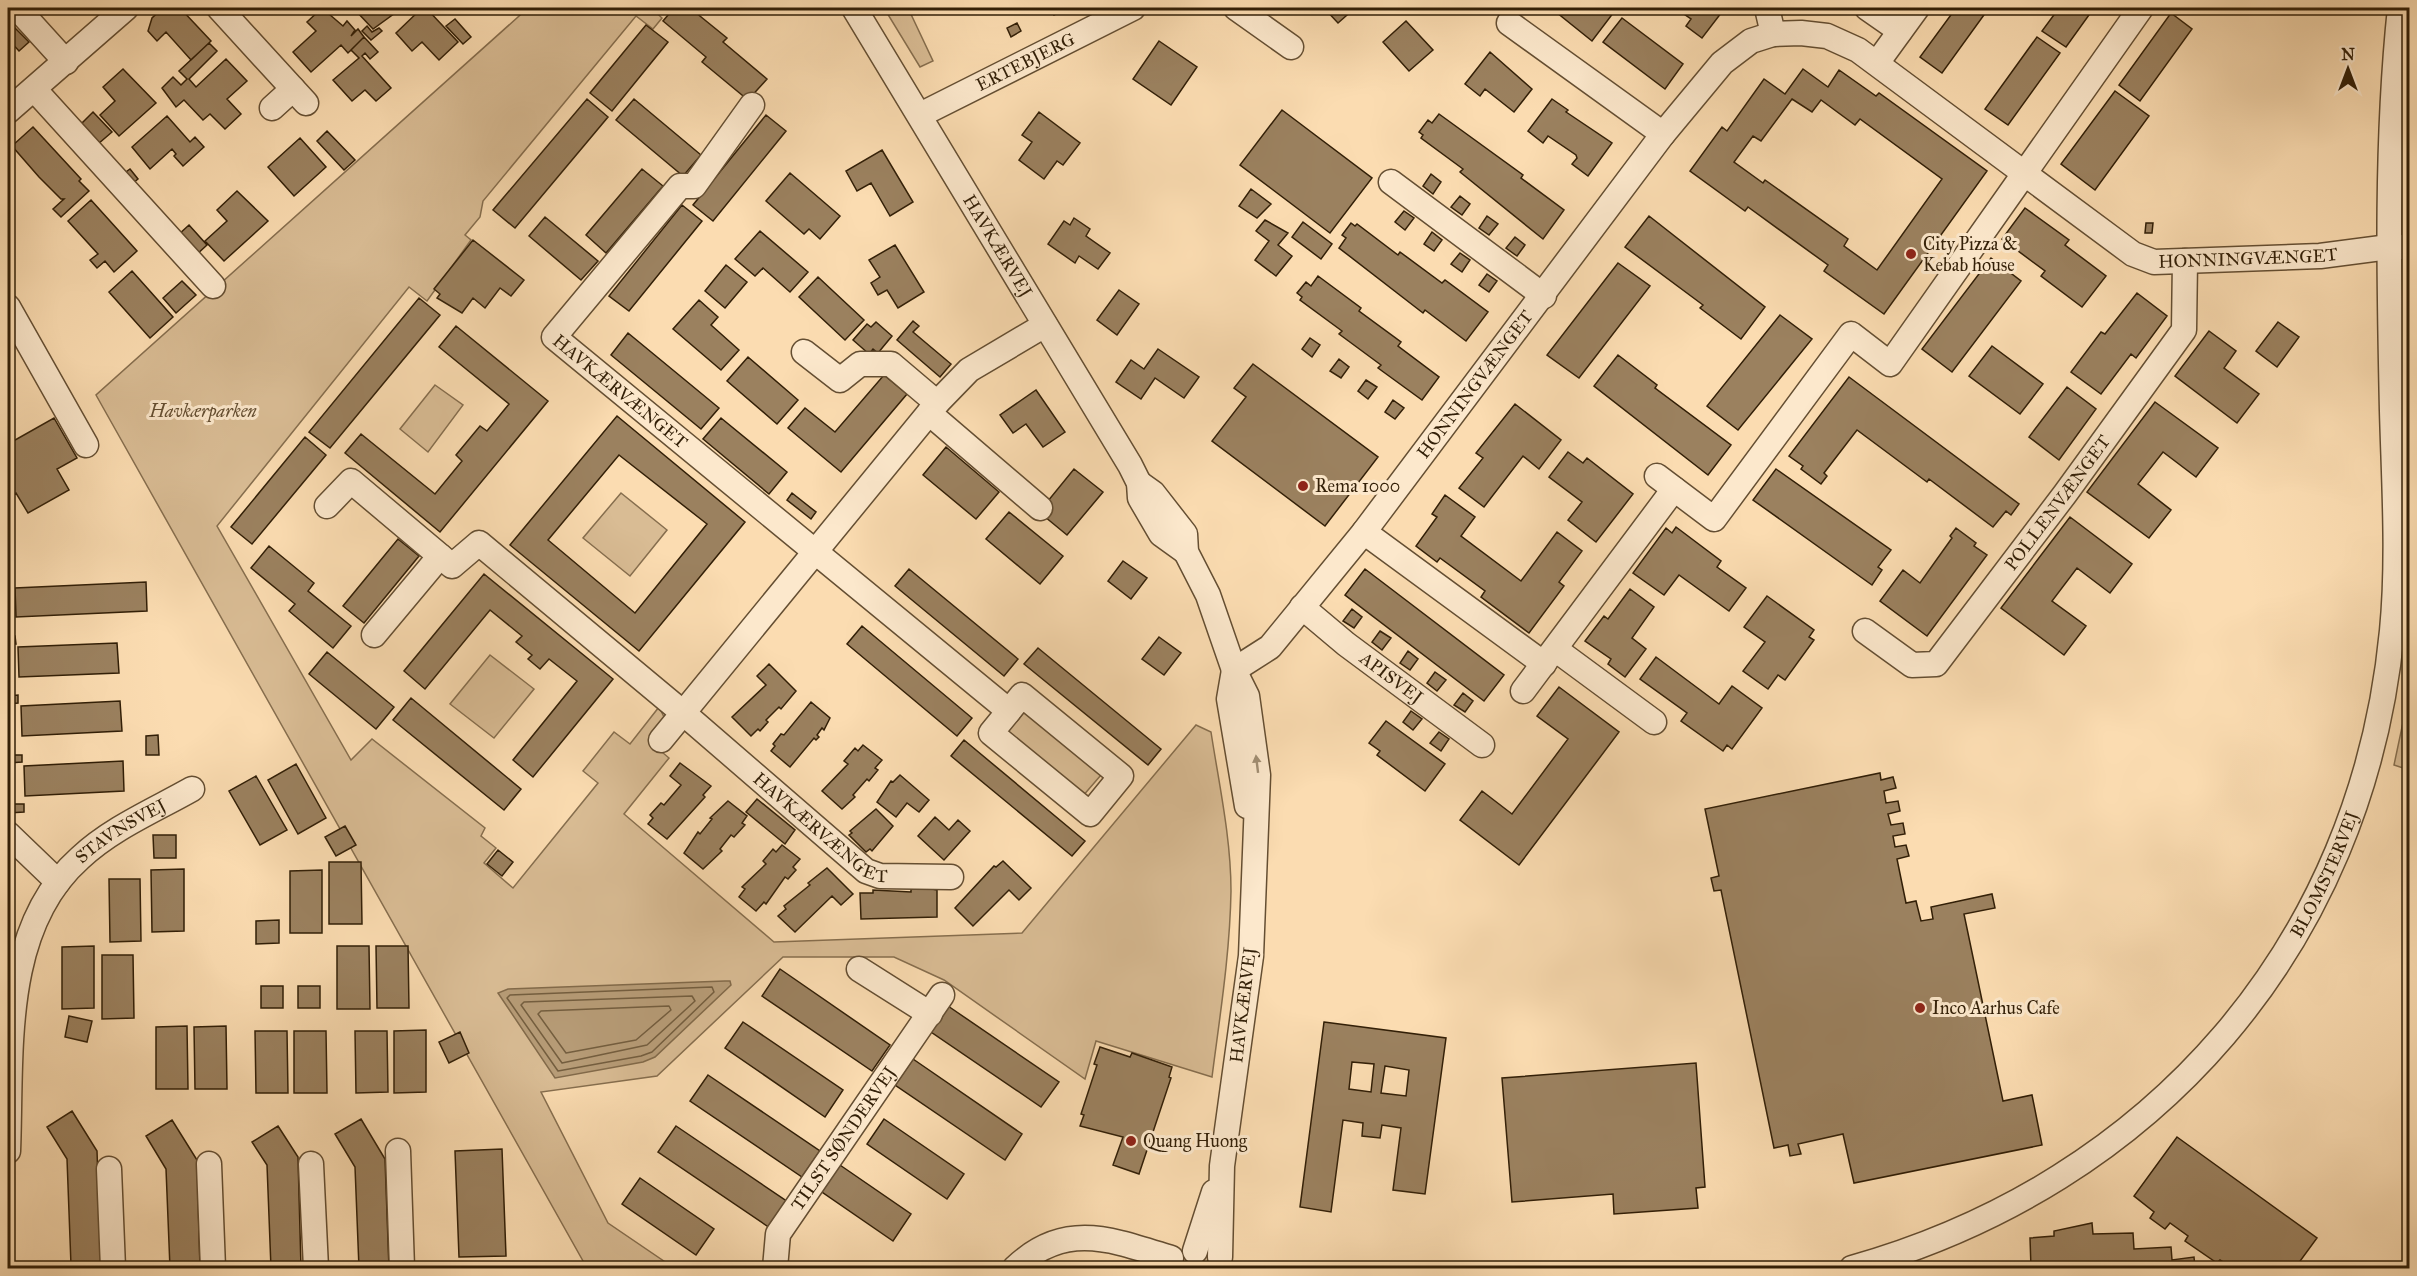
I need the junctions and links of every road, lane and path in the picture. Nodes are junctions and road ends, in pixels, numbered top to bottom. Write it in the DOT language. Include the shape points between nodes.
graph roads {
  1 [pos="17,8"];
  2 [pos="126,8"];
  3 [pos="219,8"];
  4 [pos="854,8"];
  5 [pos="1133,8"];
  6 [pos="1236,8"];
  7 [pos="1767,8"];
  8 [pos="1867,8"];
  9 [pos="1917,8"];
  10 [pos="2141,8"];
  11 [pos="2400,8"];
  12 [pos="1509,22"];
  13 [pos="1900,31"];
  14 [pos="1773,34"];
  15 [pos="1291,47"];
  16 [pos="66,62"];
  17 [pos="1877,63"];
  18 [pos="34,89"];
  19 [pos="752,105"];
  20 [pos="272,108"];
  21 [pos="8,111"];
  22 [pos="920,115"];
  23 [pos="1663,134"];
  24 [pos="2026,172"];
  25 [pos="1391,182"];
  26 [pos="2399,247"];
  27 [pos="2186,261"];
  28 [pos="213,286"];
  29 [pos="1544,296"];
  30 [pos="8,307"];
  31 [pos="1046,325"];
  32 [pos="804,352"];
  33 [pos="933,408"];
  34 [pos="86,445"];
  35 [pos="327,506"];
  36 [pos="1040,507"];
  37 [pos="1364,532"];
  38 [pos="813,552"];
  39 [pos="440,555"];
  40 [pos="1302,608"];
  41 [pos="1865,631"];
  42 [pos="374,635"];
  43 [pos="1550,656"];
  44 [pos="1234,670"];
  45 [pos="1523,691"];
  46 [pos="1009,711"];
  47 [pos="682,712"];
  48 [pos="1654,722"];
  49 [pos="661,740"];
  50 [pos="1482,745"];
  51 [pos="192,789"];
  52 [pos="8,834"];
  53 [pos="951,877"];
  54 [pos="58,882"];
  55 [pos="859,969"];
  56 [pos="9,1104"];
  57 [pos="8,1150"];
  58 [pos="398,1151"];
  59 [pos="209,1164"];
  60 [pos="311,1164"];
  61 [pos="1222,1166"];
  62 [pos="109,1169"];
  63 [pos="1116,1241"];
  64 [pos="1195,1251"];
  65 [pos="1165,1263"];
  66 [pos="1227,1263"];
  67 [pos="113,1269"];
  68 [pos="213,1269"];
  69 [pos="316,1269"];
  70 [pos="402,1269"];
  71 [pos="775,1269"];
  72 [pos="1015,1269"];
  73 [pos="1144,1269"];
  74 [pos="1852,1269"];
  1 -- 16 [label="street"];
  2 -- 16 [label="street"];
  3 -- 20 [label="street" via="299,96"];
  4 -- 22 [label="street, HAVKÆRVEJ"];
  5 -- 22 [label="street, ERTEBJERG"];
  6 -- 15 [label="street"];
  7 -- 14 [label="street"];
  8 -- 13 [label="street"];
  9 -- 13 [label="street"];
  10 -- 24 [label="street"];
  11 -- 26 [label="street, BLOMSTERVEJ"];
  12 -- 23 [label="street"];
  13 -- 17 [label="street"];
  14 -- 17 [label="street, HONNINGVÆNGET" via="1827,36"];
  14 -- 23 [label="street, HONNINGVÆNGET" via="1751,41 1722,63"];
  16 -- 18 [label="street"];
  17 -- 24 [label="street, HONNINGVÆNGET"];
  18 -- 21 [label="street"];
  18 -- 28 [label="street" via="164,246"];
  19 -- 38 [label="street, HAVKÆRVÆNGET" via="694,186 680,186 554,337"];
  22 -- 31 [label="street, HAVKÆRVEJ"];
  23 -- 29 [label="street, HONNINGVÆNGET"];
  24 -- 27 [label="street, HONNINGVÆNGET" via="2133,254 2154,262"];
  24 -- 43 [label="street" via="1890,364 1851,334 1714,519 1666,482"];
  25 -- 29 [label="street, HONNINGVÆNGET"];
  26 -- 27 [label="street, HONNINGVÆNGET" via="2320,256"];
  26 -- 74 [label="street, BLOMSTERVEJ" via="2396,560 2384,698 2364,782 2306,921 2255,996 2211,1051 2155,1108 2112,1142 2023,1200 1943,1238"];
  27 -- 41 [label="street, POLLENVÆNGET" via="2184,330 1936,664 1912,665"];
  29 -- 37 [label="street, HONNINGVÆNGET"];
  30 -- 34 [label="street"];
  31 -- 33 [label="street" via="969,370"];
  31 -- 44 [label="street, HAVKÆRVEJ" via="1139,483 1153,493 1185,534 1186,552 1208,595"];
  32 -- 33 [label="street" via="840,380 860,364 891,364"];
  33 -- 36 [label="street"];
  33 -- 38 [label="street"];
  35 -- 39 [label="street" via="351,481"];
  37 -- 40 [label="street, HONNINGVÆNGET"];
  37 -- 43 [label="street"];
  38 -- 46 [label="street, HAVKÆRVÆNGET"];
  38 -- 47 [label="street"];
  39 -- 42 [label="street"];
  39 -- 47 [label="street, HAVKÆRVÆNGET" via="452,566 479,543"];
  40 -- 44 [label="street, HONNINGVÆNGET" via="1270,647"];
  40 -- 50 [label="street, APISVEJ"];
  43 -- 45 [label="street"];
  43 -- 48 [label="street"];
  44 -- 61 [label="street, HAVKÆRVEJ" via="1247,696 1258,775 1251,956"];
  46 -- 46 [label="street" via="1022,695 1121,776 1090,814 991,733"];
  47 -- 49 [label="street"];
  47 -- 53 [label="street, HAVKÆRVÆNGET" via="866,871 880,876"];
  51 -- 54 [label="street, STAVNSVEJ" via="102,839"];
  52 -- 54 [label="street"];
  54 -- 56 [label="street, STAVNSVEJ" via="39,910 26,941 19,974"];
  55 -- 71 [label="street, TILST SØNDERVEJ" via="936,1004 778,1234"];
  56 -- 57 [label="street, STAVNSVEJ"];
  58 -- 70 [label="street"];
  59 -- 68 [label="street"];
  60 -- 69 [label="street"];
  61 -- 64 [label="street, HAVKÆRVEJ"];
  61 -- 66 [label="street, HAVKÆRVEJ"];
  62 -- 67 [label="street"];
  63 -- 65 [label="street"];
  63 -- 72 [label="street" via="1088,1236 1068,1238 1048,1245"];
  63 -- 73 [label="street"];
  64 -- 65 [label="street"];
  64 -- 66 [label="street"];
}
